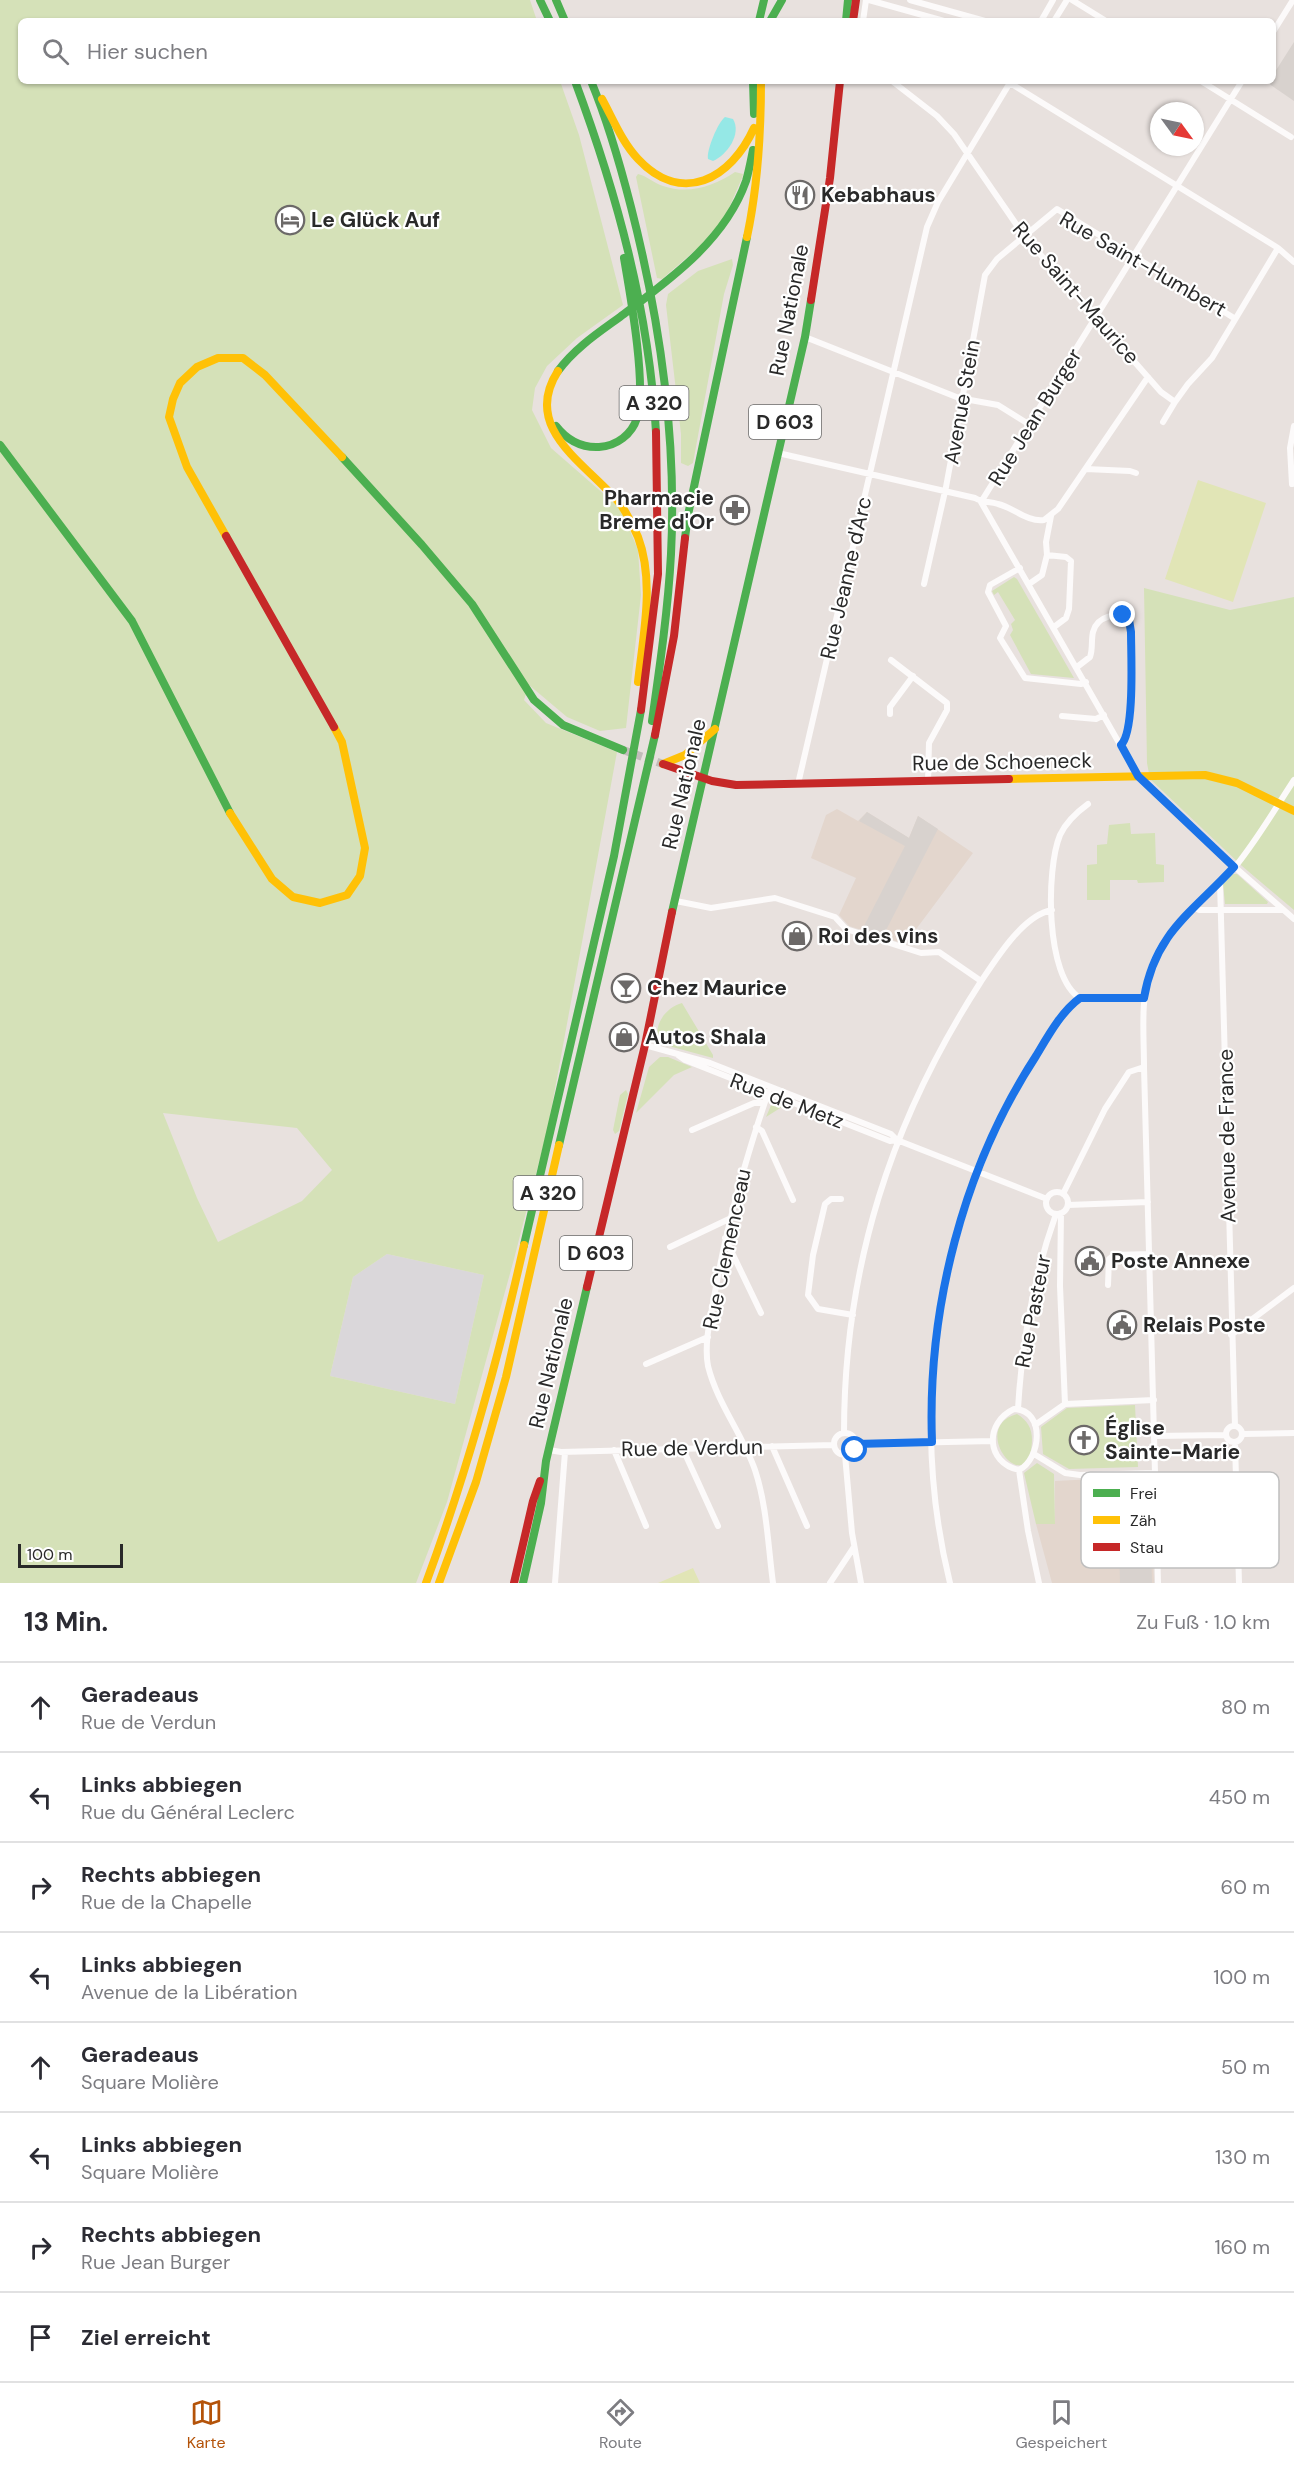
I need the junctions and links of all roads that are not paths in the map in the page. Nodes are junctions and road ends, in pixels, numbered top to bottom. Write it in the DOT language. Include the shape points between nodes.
graph roads {
  1 [pos="540,0"];
  2 [pos="556,0"];
  3 [pos="764,0"];
  4 [pos="782,0"];
  5 [pos="848,0"];
  6 [pos="856,0"];
  7 [pos="867,0"];
  8 [pos="910,0"];
  9 [pos="1053,0"];
  10 [pos="1066,0"];
  11 [pos="1072,0"];
  12 [pos="1293,0"];
  13 [pos="549,18"];
  14 [pos="564,18"];
  15 [pos="760,18"];
  16 [pos="772,18"];
  17 [pos="846,18"];
  18 [pos="853,18"];
  19 [pos="864,18"];
  20 [pos="933,18"];
  21 [pos="974,18"];
  22 [pos="1043,18"];
  23 [pos="1056,18"];
  24 [pos="1101,18"];
  25 [pos="1276,27"];
  26 [pos="576,84"];
  27 [pos="592,84"];
  28 [pos="593,84"];
  29 [pos="753,84"];
  30 [pos="761,84"];
  31 [pos="841,84"];
  32 [pos="896,84"];
  33 [pos="1009,84"];
  34 [pos="1013,84"];
  35 [pos="1206,84"];
  36 [pos="1240,84"];
  37 [pos="1231,99"];
  38 [pos="754,128"];
  39 [pos="1291,137"];
  40 [pos="968,152"];
  41 [pos="759,158"];
  42 [pos="1177,186"];
  43 [pos="620,216"];
  44 [pos="1024,237"];
  45 [pos="1278,248"];
  46 [pos="1134,257"];
  47 [pos="1294,262"];
  48 [pos="672,280"];
  49 [pos="1234,318"];
  50 [pos="1096,319"];
  51 [pos="614,324"];
  52 [pos="805,337"];
  53 [pos="893,371"];
  54 [pos="1148,377"];
  55 [pos="962,398"];
  56 [pos="1175,402"];
  57 [pos="1163,422"];
  58 [pos="1030,425"];
  59 [pos="1294,426"];
  60 [pos="0,445"];
  61 [pos="778,453"];
  62 [pos="1086,470"];
  63 [pos="1136,473"];
  64 [pos="869,474"];
  65 [pos="1292,484"];
  66 [pos="945,491"];
  67 [pos="981,502"];
  68 [pos="1052,516"];
  69 [pos="1047,555"];
  70 [pos="1020,568"];
  71 [pos="924,584"];
  72 [pos="1029,584"];
  73 [pos="1054,627"];
  74 [pos="891,660"];
  75 [pos="1077,667"];
  76 [pos="913,676"];
  77 [pos="1086,682"];
  78 [pos="890,714"];
  79 [pos="1104,715"];
  80 [pos="1062,716"];
  81 [pos="715,729"];
  82 [pos="638,735"];
  83 [pos="1121,745"];
  84 [pos="623,750"];
  85 [pos="1138,776"];
  86 [pos="704,778"];
  87 [pos="1294,780"];
  88 [pos="928,782"];
  89 [pos="798,784"];
  90 [pos="639,798"];
  91 [pos="1088,804"];
  92 [pos="1294,811"];
  93 [pos="1234,867"];
  94 [pos="1220,882"];
  95 [pos="676,901"];
  96 [pos="1194,907"];
  97 [pos="1052,910"];
  98 [pos="1219,910"];
  99 [pos="1283,910"];
  100 [pos="1294,919"];
  101 [pos="981,981"];
  102 [pos="1144,998"];
  103 [pos="1083,999"];
  104 [pos="645,1045"];
  105 [pos="1144,1067"];
  106 [pos="768,1090"];
  107 [pos="764,1103"];
  108 [pos="756,1127"];
  109 [pos="692,1130"];
  110 [pos="897,1140"];
  111 [pos="977,1173"];
  112 [pos="1063,1194"];
  113 [pos="842,1199"];
  114 [pos="1047,1199"];
  115 [pos="793,1200"];
  116 [pos="1148,1202"];
  117 [pos="1068,1205"];
  118 [pos="1059,1214"];
  119 [pos="729,1219"];
  120 [pos="725,1237"];
  121 [pos="670,1247"];
  122 [pos="1150,1254"];
  123 [pos="1108,1285"];
  124 [pos="1294,1288"];
  125 [pos="761,1313"];
  126 [pos="853,1315"];
  127 [pos="1231,1335"];
  128 [pos="708,1337"];
  129 [pos="646,1364"];
  130 [pos="1154,1400"];
  131 [pos="1065,1404"];
  132 [pos="1018,1409"];
  133 [pos="1035,1425"];
  134 [pos="1235,1426"];
  135 [pos="844,1433"];
  136 [pos="1294,1433"];
  137 [pos="1243,1434"];
  138 [pos="1226,1435"];
  139 [pos="1155,1436"];
  140 [pos="993,1441"];
  141 [pos="932,1442"];
  142 [pos="1235,1443"];
  143 [pos="856,1444"];
  144 [pos="834,1445"];
  145 [pos="772,1446"];
  146 [pos="682,1447"];
  147 [pos="743,1447"];
  148 [pos="549,1450"];
  149 [pos="614,1450"];
  150 [pos="565,1452"];
  151 [pos="1034,1454"];
  152 [pos="845,1455"];
  153 [pos="546,1461"];
  154 [pos="1019,1470"];
  155 [pos="1155,1472"];
  156 [pos="1236,1472"];
  157 [pos="1081,1475"];
  158 [pos="646,1526"];
  159 [pos="718,1526"];
  160 [pos="807,1526"];
  161 [pos="854,1547"];
  162 [pos="1158,1568"];
  163 [pos="1239,1568"];
  164 [pos="426,1583"];
  165 [pos="439,1583"];
  166 [pos="514,1583"];
  167 [pos="523,1583"];
  168 [pos="555,1583"];
  169 [pos="773,1583"];
  170 [pos="830,1583"];
  171 [pos="861,1583"];
  172 [pos="950,1583"];
  173 [pos="1040,1583"];
  174 [pos="1158,1583"];
  175 [pos="1239,1583"];
  1 -- 13 [label="main road"];
  2 -- 14 [label="main road"];
  3 -- 15 [label="main road"];
  4 -- 16 [label="main road"];
  5 -- 17 [label="main road"];
  6 -- 18 [label="main road"];
  7 -- 19 [label="street"];
  7 -- 20 [label="street"];
  8 -- 21 [label="street"];
  9 -- 22 [label="street"];
  10 -- 23 [label="street"];
  11 -- 24 [label="street"];
  12 -- 25 [label="street"];
  26 -- 43 [label="main road, A 320"];
  27 -- 90 [label="main road, A 320" via="641,244 659,338 670,442 668,604"];
  28 -- 38 [label="main road" via="638,159 651,172 667,179 694,182 724,171 744,148"];
  29 -- 38 [label="main road"];
  30 -- 41 [label="main road"];
  31 -- 52 [label="main road, Rue Nationale / D 603"];
  32 -- 40 [label="street, Rue Saint-Maurice" via="943,122"];
  33 -- 40 [label="street, Rue Jeanne d'Arc"];
  34 -- 42 [label="street"];
  35 -- 37 [label="street"];
  36 -- 37 [label="street, Rue Jean Burger"];
  37 -- 39 [label="street"];
  37 -- 42 [label="street, Rue Jean Burger"];
  38 -- 48 [label="main road" via="752,162 733,212"];
  40 -- 44 [label="street, Rue Saint-Maurice"];
  40 -- 53 [label="street, Rue Jeanne d'Arc" via="927,227"];
  41 -- 48 [label="main road" via="728,227 703,255"];
  41 -- 90 [label="main road" via="755,198 688,515 674,636 658,725"];
  42 -- 45 [label="street"];
  42 -- 46 [label="street, Rue Jean Burger"];
  43 -- 51 [label="main road" via="640,399 628,433 614,444 580,445 558,429 550,406 553,391 567,367"];
  43 -- 82 [label="main road, A 320" via="647,340 657,444 656,602"];
  44 -- 46 [label="street, Rue Saint-Humbert" via="1057,209"];
  44 -- 50 [label="street, Rue Saint-Maurice"];
  44 -- 55 [label="street, Avenue Stein" via="997,259 985,275"];
  45 -- 47 [label="street"];
  45 -- 49 [label="street"];
  46 -- 49 [label="street, Rue Saint-Humbert"];
  46 -- 50 [label="street, Rue Jean Burger"];
  48 -- 51 [label="main road"];
  49 -- 56 [label="street" via="1212,358"];
  50 -- 54 [label="street, Rue Saint-Maurice"];
  50 -- 58 [label="street, Rue Jean Burger"];
  51 -- 82 [label="main road" via="563,364 548,390 546,407 558,440 614,496 639,539 645,591"];
  52 -- 53 [label="street"];
  52 -- 61 [label="main road, Rue Nationale / D 603"];
  53 -- 55 [label="street"];
  53 -- 64 [label="street, Rue Jeanne d'Arc"];
  54 -- 56 [label="street"];
  54 -- 62 [label="street, Rue Saint-Maurice"];
  55 -- 58 [label="street" via="998,405"];
  55 -- 66 [label="street, Avenue Stein"];
  56 -- 57 [label="street"];
  58 -- 67 [label="street, Rue Jean Burger"];
  59 -- 65 [label="street" via="1290,448"];
  60 -- 84 [label="main road" via="132,621 224,803 272,879 293,897 320,903 347,895 360,876 365,848 342,742 187,467 169,417 180,382 197,367 218,358 243,358 265,375 451,578 484,620 532,698 567,726"];
  61 -- 64 [label="street"];
  61 -- 81 [label="main road, Rue Nationale / D 603"];
  62 -- 63 [label="street"];
  62 -- 68 [label="street, Rue Saint-Maurice"];
  64 -- 66 [label="street"];
  64 -- 89 [label="street, Rue Jeanne d'Arc"];
  66 -- 67 [label="street"];
  66 -- 71 [label="street, Avenue Stein"];
  67 -- 68 [label="street" via="998,504 1036,520"];
  67 -- 70 [label="street, Rue Jean Burger"];
  68 -- 69 [label="street"];
  69 -- 72 [label="street" via="1042,575"];
  69 -- 73 [label="street" via="1071,561 1069,609 1066,618"];
  70 -- 72 [label="street, Rue Jean Burger"];
  70 -- 77 [label="street" via="990,585 988,592 1006,626 1000,638 1025,678"];
  72 -- 73 [label="street, Rue Jean Burger"];
  73 -- 75 [label="street, Rue Jean Burger"];
  74 -- 76 [label="street"];
  75 -- 77 [label="street, Rue Jean Burger"];
  75 -- 83 [label="street" via="1090,657 1098,624 1112,615 1123,615 1129,620 1130,725"];
  76 -- 78 [label="street" via="890,707"];
  76 -- 88 [label="street" via="945,700 948,707 929,742"];
  77 -- 79 [label="street, Rue Jean Burger"];
  79 -- 80 [label="street" via="1096,719"];
  79 -- 83 [label="street, Rue Jean Burger"];
  81 -- 86 [label="main road, Rue Nationale / D 603"];
  81 -- 86 [label="main road, Rue de Schoeneck" via="685,755 663,764"];
  82 -- 164 [label="main road, A 320" via="613,861 493,1375 464,1479"];
  83 -- 85 [label="street, Rue Jean Burger"];
  85 -- 88 [label="main road, Rue de Schoeneck"];
  85 -- 92 [label="main road, Rue de Schoeneck" via="1220,778"];
  85 -- 93 [label="street, Rue Jean Burger"];
  86 -- 89 [label="main road, Rue de Schoeneck" via="735,785"];
  86 -- 95 [label="main road, Rue Nationale / D 603"];
  87 -- 93 [label="street"];
  88 -- 89 [label="main road, Rue de Schoeneck"];
  90 -- 165 [label="main road, A 320" via="506,1377 476,1482"];
  91 -- 97 [label="street" via="1070,820 1057,844 1051,876"];
  93 -- 94 [label="street"];
  93 -- 99 [label="street, Rue Jean Burger"];
  94 -- 96 [label="street"];
  94 -- 98 [label="street, Avenue de France"];
  95 -- 101 [label="street" via="711,908 775,898 835,917 846,929 921,953 939,952"];
  95 -- 104 [label="main road, Rue Nationale / D 603"];
  96 -- 98 [label="street"];
  96 -- 102 [label="street" via="1155,956"];
  97 -- 101 [label="street" via="1033,917 1023,926"];
  97 -- 103 [label="street" via="1059,966 1073,994"];
  98 -- 99 [label="street"];
  98 -- 127 [label="street, Avenue de France"];
  99 -- 100 [label="street, Rue Jean Burger"];
  101 -- 110 [label="street" via="940,1047"];
  102 -- 103 [label="street"];
  102 -- 105 [label="street"];
  103 -- 111 [label="street" via="1072,1004 1020,1081"];
  104 -- 106 [label="street, Rue de Metz" via="695,1058"];
  104 -- 148 [label="main road, Rue Nationale / D 603"];
  105 -- 112 [label="street" via="1129,1072 1105,1109"];
  105 -- 116 [label="street"];
  106 -- 107 [label="street, Rue Clemenceau"];
  106 -- 110 [label="street, Rue de Metz" via="891,1134"];
  107 -- 108 [label="street, Rue Clemenceau"];
  107 -- 109 [label="street" via="753,1103"];
  108 -- 115 [label="street" via="762,1131"];
  108 -- 119 [label="street, Rue Clemenceau"];
  110 -- 111 [label="street, Rue de Metz"];
  110 -- 126 [label="street" via="867,1239"];
  111 -- 114 [label="street, Rue de Metz"];
  111 -- 141 [label="street" via="954,1247 940,1311 932,1379"];
  112 -- 114 [label="street" via="1054,1193"];
  112 -- 117 [label="street"];
  113 -- 126 [label="street" via="831,1199 825,1204 808,1295 818,1309"];
  114 -- 118 [label="street" via="1048,1209"];
  116 -- 117 [label="street"];
  116 -- 122 [label="street"];
  117 -- 118 [label="street, Rue Pasteur"];
  118 -- 131 [label="street"];
  118 -- 132 [label="street, Rue Pasteur" via="1042,1255 1028,1313"];
  119 -- 120 [label="street, Rue Clemenceau"];
  119 -- 121 [label="street"];
  120 -- 125 [label="street"];
  120 -- 128 [label="street, Rue Clemenceau"];
  122 -- 123 [label="street" via="1114,1255 1109,1259"];
  122 -- 130 [label="street"];
  124 -- 127 [label="street"];
  126 -- 135 [label="street"];
  127 -- 134 [label="street, Avenue de France"];
  128 -- 129 [label="street"];
  128 -- 147 [label="street, Rue Clemenceau" via="708,1365"];
  130 -- 131 [label="street"];
  130 -- 139 [label="street"];
  131 -- 133 [label="street"];
  132 -- 133 [label="street"];
  132 -- 140 [label="street" via="1001,1417 994,1428"];
  133 -- 151 [label="street"];
  134 -- 137 [label="street"];
  134 -- 138 [label="street"];
  135 -- 143 [label="street" via="851,1435"];
  135 -- 144 [label="street"];
  136 -- 137 [label="street"];
  137 -- 142 [label="street"];
  138 -- 139 [label="street"];
  138 -- 142 [label="street"];
  139 -- 155 [label="street"];
  140 -- 141 [label="street"];
  140 -- 154 [label="street" via="1004,1465"];
  141 -- 143 [label="street"];
  141 -- 172 [label="street" via="937,1510"];
  142 -- 156 [label="street"];
  143 -- 152 [label="street" via="853,1452"];
  144 -- 145 [label="street, Rue de Verdun"];
  144 -- 152 [label="street"];
  145 -- 147 [label="street, Rue de Verdun"];
  145 -- 160 [label="street"];
  146 -- 147 [label="street, Rue de Verdun"];
  146 -- 149 [label="street, Rue de Verdun"];
  146 -- 159 [label="street"];
  147 -- 169 [label="street, Rue Clemenceau" via="760,1491"];
  148 -- 150 [label="street, Rue de Verdun"];
  148 -- 153 [label="main road, Rue Nationale / D 603"];
  149 -- 150 [label="street, Rue de Verdun"];
  149 -- 158 [label="street"];
  150 -- 168 [label="street"];
  151 -- 154 [label="street" via="1027,1466"];
  151 -- 157 [label="street" via="1065,1473"];
  152 -- 161 [label="street"];
  153 -- 166 [label="main road, Rue Nationale / D 603"];
  153 -- 167 [label="main road, Rue Nationale / D 603"];
  154 -- 173 [label="street"];
  161 -- 170 [label="street"];
  161 -- 171 [label="street"];
  162 -- 174 [label="street"];
  163 -- 175 [label="street"];
}
